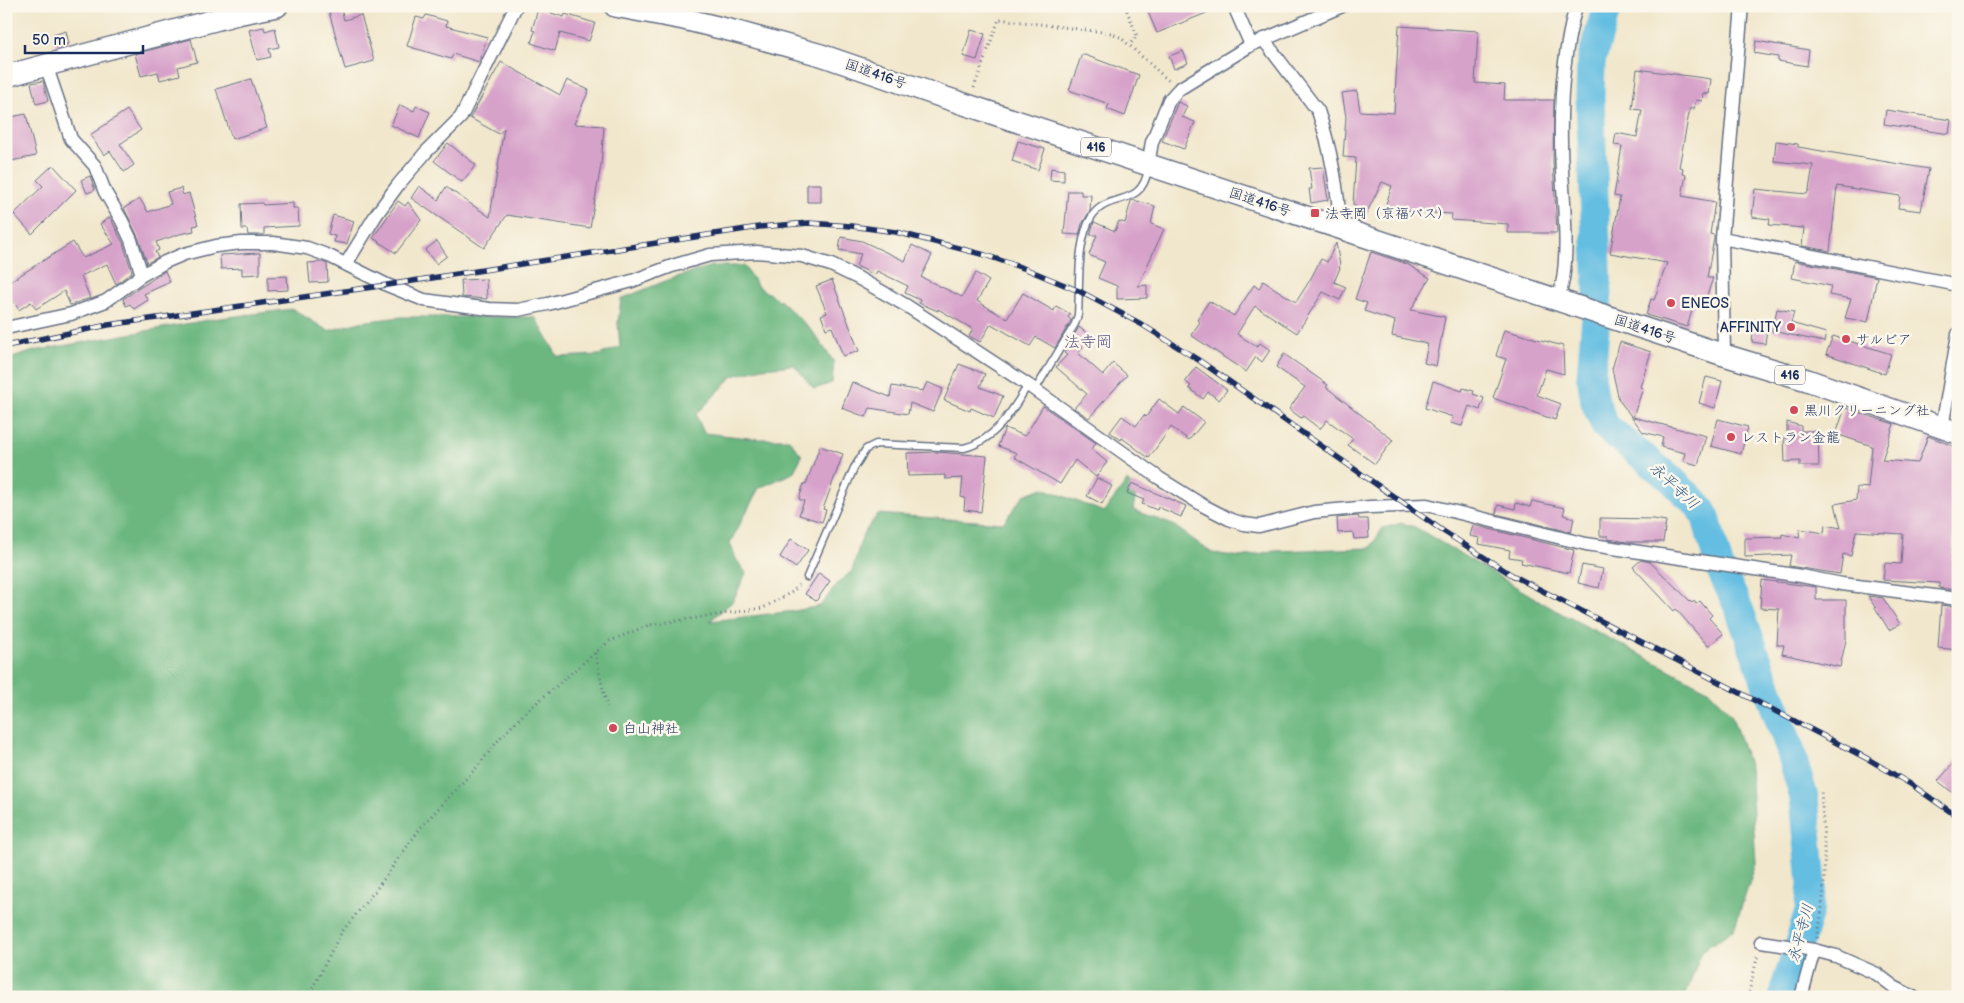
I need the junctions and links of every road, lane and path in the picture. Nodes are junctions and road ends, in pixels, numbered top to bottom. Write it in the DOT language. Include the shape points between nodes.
graph roads {
  1 [pos="277,6"];
  2 [pos="516,6"];
  3 [pos="615,6"];
  4 [pos="1125,6"];
  5 [pos="1234,6"];
  6 [pos="1342,6"];
  7 [pos="1576,6"];
  8 [pos="1742,6"];
  9 [pos="1264,39"];
  10 [pos="1129,45"];
  11 [pos="1251,45"];
  12 [pos="46,65"];
  13 [pos="6,76"];
  14 [pos="1179,89"];
  15 [pos="968,105"];
  16 [pos="1148,164"];
  17 [pos="1340,228"];
  18 [pos="1722,238"];
  19 [pos="346,264"];
  20 [pos="142,275"];
  21 [pos="1958,285"];
  22 [pos="1565,302"];
  23 [pos="6,328"];
  24 [pos="1958,334"];
  25 [pos="1724,355"];
  26 [pos="1032,388"];
  27 [pos="1950,430"];
  28 [pos="807,577"];
  29 [pos="1958,599"];
  30 [pos="595,653"];
  31 [pos="607,707"];
  32 [pos="1821,789"];
  33 [pos="1764,942"];
  34 [pos="1811,950"];
  35 [pos="308,997"];
  36 [pos="1748,997"];
  37 [pos="1801,997"];
  38 [pos="1913,997"];
  1 -- 12 [label="highway"];
  2 -- 19 [label="street" via="461,117 398,185"];
  3 -- 15 [label="highway, 国道416号 / 416" via="684,19 811,52"];
  4 -- 10 [label="path" via="1137,36"];
  5 -- 11 [label="street"];
  6 -- 9 [label="street"];
  7 -- 22 [label="street" via="1568,49 1561,142"];
  8 -- 18 [label="street"];
  9 -- 11 [label="street"];
  9 -- 17 [label="street" via="1318,111 1340,206"];
  10 -- 14 [label="path"];
  10 -- 15 [label="path" via="1110,33 999,18"];
  11 -- 14 [label="street"];
  12 -- 13 [label="highway"];
  12 -- 20 [label="street" via="71,139 95,166 131,240"];
  14 -- 16 [label="street" via="1169,100 1152,142"];
  15 -- 16 [label="highway, 国道416号 / 416"];
  16 -- 17 [label="highway, 国道416号 / 416"];
  16 -- 26 [label="lane" via="1146,180 1140,190 1106,204 1094,214 1085,229 1075,324"];
  17 -- 22 [label="highway, 国道416号 / 416"];
  18 -- 21 [label="street"];
  18 -- 25 [label="street"];
  19 -- 20 [label="street" via="307,248 273,242 242,243 184,254"];
  19 -- 26 [label="street" via="424,300 518,310 632,281 710,255 757,252 802,256 832,265 907,306"];
  20 -- 23 [label="street" via="106,301 71,314"];
  22 -- 25 [label="highway, 国道416号 / 416"];
  24 -- 27 [label="street"];
  25 -- 27 [label="highway, 国道416号 / 416"];
  26 -- 28 [label="lane" via="977,445 964,448 876,444 866,449 854,468"];
  26 -- 29 [label="street" via="1160,478 1204,506 1244,524 1259,526 1323,511 1427,505 1586,544"];
  28 -- 30 [label="path" via="792,592 763,608 649,625 610,641"];
  30 -- 31 [label="path"];
  30 -- 35 [label="path" via="527,711 421,827 341,933"];
  32 -- 34 [label="path" via="1823,875 1820,927"];
  33 -- 34 [label="street"];
  33 -- 36 [label="path"];
  34 -- 37 [label="street"];
  34 -- 38 [label="street" via="1836,956 1877,974 1894,988"];
}
